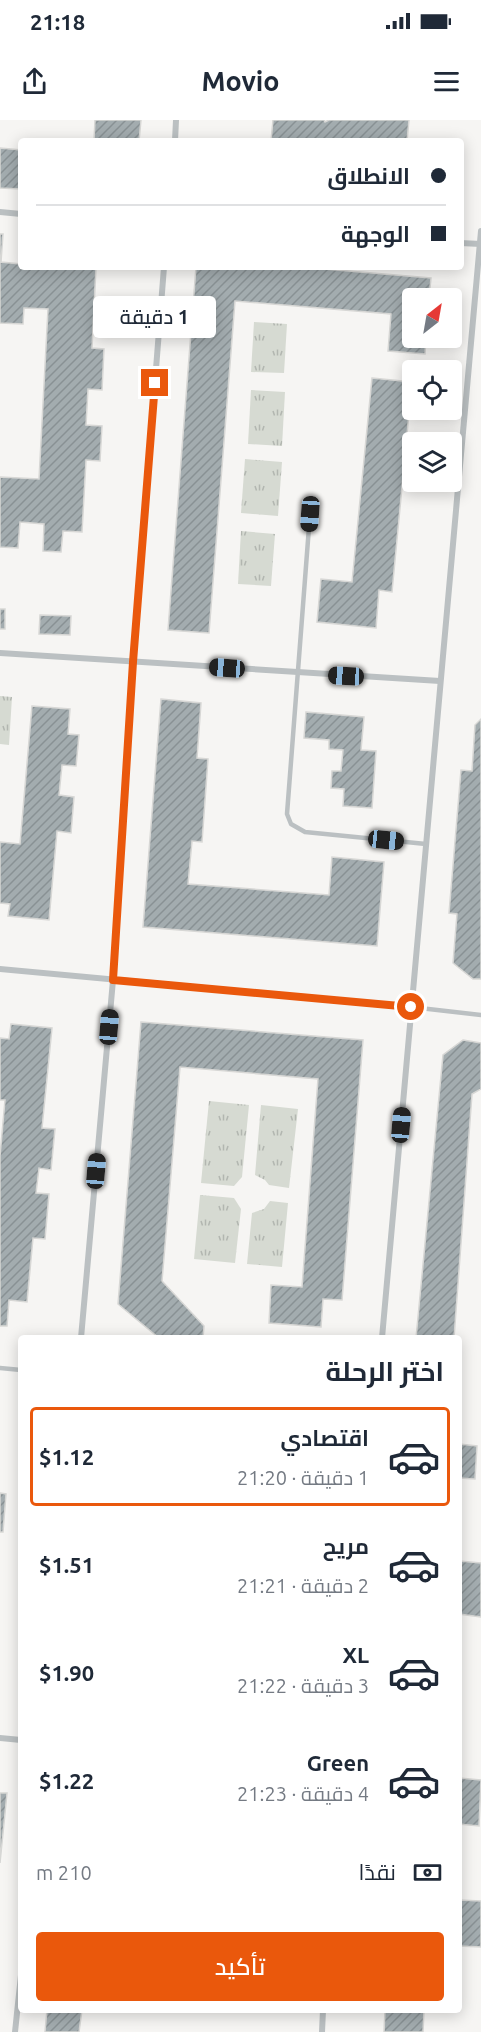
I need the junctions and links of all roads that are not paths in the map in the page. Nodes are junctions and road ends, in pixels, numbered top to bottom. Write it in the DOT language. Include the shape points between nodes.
graph roads {
  1 [pos="176,120"];
  2 [pos="175,138"];
  3 [pos="0,212"];
  4 [pos="18,214"];
  5 [pos="481,231"];
  6 [pos="464,243"];
  7 [pos="481,244"];
  8 [pos="164,270"];
  9 [pos="310,514"];
  10 [pos="0,653"];
  11 [pos="133,662"];
  12 [pos="298,673"];
  13 [pos="440,681"];
  14 [pos="426,844"];
  15 [pos="0,969"];
  16 [pos="113,980"];
  17 [pos="411,1007"];
  18 [pos="481,1015"];
  19 [pos="81,1335"];
  20 [pos="382,1335"];
  21 [pos="0,1368"];
  22 [pos="18,1371"];
  23 [pos="0,1738"];
  24 [pos="18,1740"];
  25 [pos="18,2004"];
  26 [pos="324,2013"];
  27 [pos="15,2032"];
  28 [pos="322,2032"];
  1 -- 2 [label="street"];
  3 -- 4 [label="street"];
  5 -- 7 [label="street"];
  6 -- 7 [label="street"];
  7 -- 13 [label="street"];
  8 -- 11 [label="street"];
  9 -- 12 [label="lane"];
  10 -- 11 [label="street"];
  11 -- 12 [label="street"];
  11 -- 16 [label="street"];
  12 -- 13 [label="street"];
  12 -- 14 [label="lane" via="287,814 291,824 305,832"];
  13 -- 14 [label="street"];
  14 -- 17 [label="street"];
  15 -- 16 [label="street"];
  16 -- 17 [label="street"];
  16 -- 19 [label="street"];
  17 -- 18 [label="lane"];
  17 -- 20 [label="street"];
  21 -- 22 [label="lane"];
  23 -- 24 [label="street"];
  25 -- 27 [label="street"];
  26 -- 28 [label="street"];
}
